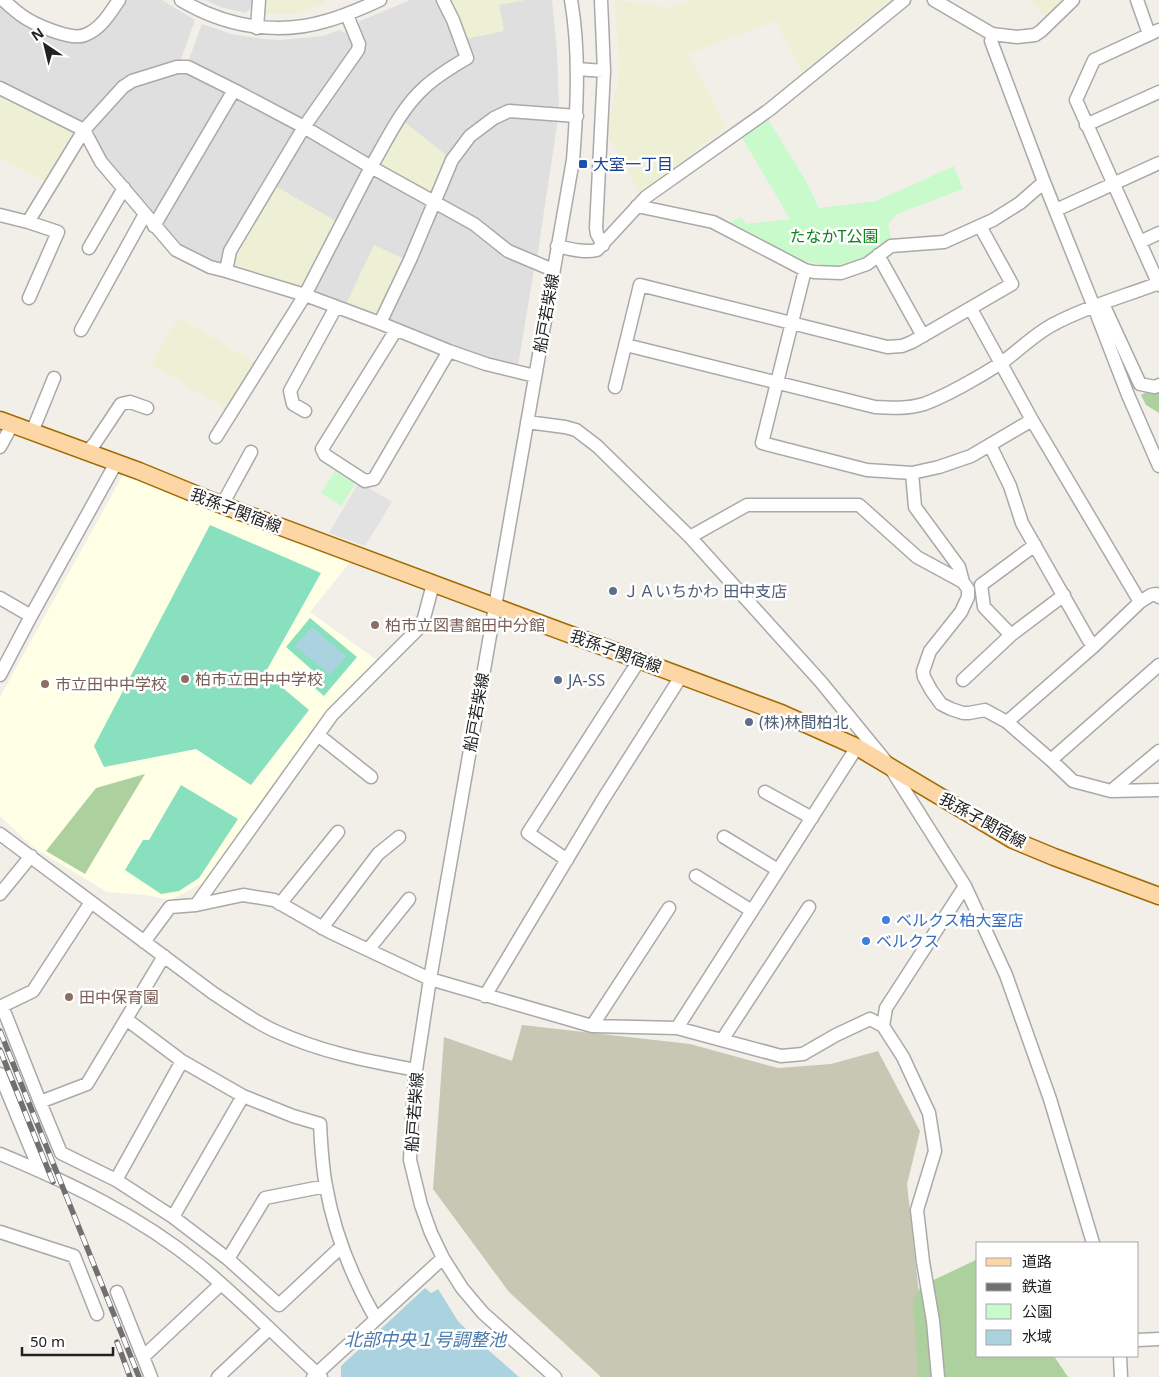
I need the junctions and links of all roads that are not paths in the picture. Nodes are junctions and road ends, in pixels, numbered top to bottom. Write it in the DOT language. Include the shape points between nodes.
graph roads {
  1 [pos="120,0"];
  2 [pos="181,0"];
  3 [pos="259,0"];
  4 [pos="380,0"];
  5 [pos="443,0"];
  6 [pos="571,0"];
  7 [pos="601,0"];
  8 [pos="904,0"];
  9 [pos="934,0"];
  10 [pos="1073,0"];
  11 [pos="1137,0"];
  12 [pos="9,2"];
  13 [pos="347,14"];
  14 [pos="256,28"];
  15 [pos="1154,32"];
  16 [pos="992,34"];
  17 [pos="577,69"];
  18 [pos="604,71"];
  19 [pos="0,88"];
  20 [pos="234,90"];
  21 [pos="1159,92"];
  22 [pos="576,116"];
  23 [pos="1086,125"];
  24 [pos="304,127"];
  25 [pos="84,130"];
  26 [pos="1159,163"];
  27 [pos="371,167"];
  28 [pos="1044,182"];
  29 [pos="1114,184"];
  30 [pos="124,188"];
  31 [pos="434,202"];
  32 [pos="637,206"];
  33 [pos="1056,210"];
  34 [pos="144,214"];
  35 [pos="0,215"];
  36 [pos="28,222"];
  37 [pos="154,226"];
  38 [pos="980,226"];
  39 [pos="1159,233"];
  40 [pos="1140,242"];
  41 [pos="603,244"];
  42 [pos="557,246"];
  43 [pos="89,248"];
  44 [pos="878,255"];
  45 [pos="226,270"];
  46 [pos="553,270"];
  47 [pos="805,270"];
  48 [pos="1159,284"];
  49 [pos="305,295"];
  50 [pos="29,298"];
  51 [pos="1099,305"];
  52 [pos="336,307"];
  53 [pos="971,309"];
  54 [pos="380,323"];
  55 [pos="791,323"];
  56 [pos="81,330"];
  57 [pos="396,330"];
  58 [pos="923,336"];
  59 [pos="626,346"];
  60 [pos="449,352"];
  61 [pos="1001,363"];
  62 [pos="535,376"];
  63 [pos="54,378"];
  64 [pos="776,383"];
  65 [pos="1159,385"];
  66 [pos="615,387"];
  67 [pos="147,408"];
  68 [pos="304,411"];
  69 [pos="1032,420"];
  70 [pos="6,422"];
  71 [pos="526,422"];
  72 [pos="32,432"];
  73 [pos="216,436"];
  74 [pos="990,445"];
  75 [pos="0,447"];
  76 [pos="86,452"];
  77 [pos="251,452"];
  78 [pos="116,463"];
  79 [pos="1159,464"];
  80 [pos="912,473"];
  81 [pos="222,505"];
  82 [pos="690,537"];
  83 [pos="1035,545"];
  84 [pos="963,582"];
  85 [pos="434,584"];
  86 [pos="1064,595"];
  87 [pos="1159,597"];
  88 [pos="0,598"];
  89 [pos="1140,602"];
  90 [pos="495,606"];
  91 [pos="31,616"];
  92 [pos="1011,635"];
  93 [pos="1094,646"];
  94 [pos="640,659"];
  95 [pos="1159,665"];
  96 [pos="0,675"];
  97 [pos="682,675"];
  98 [pos="964,680"];
  99 [pos="1007,722"];
  100 [pos="318,735"];
  101 [pos="857,746"];
  102 [pos="1159,750"];
  103 [pos="1051,760"];
  104 [pos="888,764"];
  105 [pos="371,777"];
  106 [pos="1159,790"];
  107 [pos="765,792"];
  108 [pos="1110,792"];
  109 [pos="812,818"];
  110 [pos="338,832"];
  111 [pos="0,834"];
  112 [pos="399,837"];
  113 [pos="724,837"];
  114 [pos="31,856"];
  115 [pos="567,860"];
  116 [pos="778,870"];
  117 [pos="696,876"];
  118 [pos="965,886"];
  119 [pos="0,894"];
  120 [pos="1159,896"];
  121 [pos="409,899"];
  122 [pos="91,902"];
  123 [pos="280,904"];
  124 [pos="196,905"];
  125 [pos="808,907"];
  126 [pos="670,908"];
  127 [pos="752,911"];
  128 [pos="322,928"];
  129 [pos="144,942"];
  130 [pos="368,950"];
  131 [pos="164,956"];
  132 [pos="430,979"];
  133 [pos="485,996"];
  134 [pos="126,1019"];
  135 [pos="592,1026"];
  136 [pos="883,1026"];
  137 [pos="677,1028"];
  138 [pos="722,1040"];
  139 [pos="182,1061"];
  140 [pos="416,1070"];
  141 [pos="0,1074"];
  142 [pos="242,1096"];
  143 [pos="40,1102"];
  144 [pos="0,1154"];
  145 [pos="40,1170"];
  146 [pos="116,1180"];
  147 [pos="326,1186"];
  148 [pos="173,1217"];
  149 [pos="0,1232"];
  150 [pos="1093,1242"];
  151 [pos="341,1247"];
  152 [pos="443,1258"];
  153 [pos="228,1259"];
  154 [pos="221,1284"];
  155 [pos="117,1292"];
  156 [pos="97,1314"];
  157 [pos="376,1319"];
  158 [pos="269,1330"];
  159 [pos="1159,1339"];
  160 [pos="1139,1340"];
  161 [pos="142,1357"];
  162 [pos="1120,1357"];
  163 [pos="317,1376"];
  164 [pos="150,1377"];
  165 [pos="218,1377"];
  166 [pos="555,1377"];
  167 [pos="938,1377"];
  168 [pos="1121,1377"];
  1 -- 12 [label="street" via="100,25 85,36 75,37 22,16"];
  2 -- 14 [label="street" via="211,15"];
  3 -- 14 [label="street"];
  4 -- 13 [label="street"];
  5 -- 27 [label="street" via="467,58 442,72 415,96"];
  6 -- 17 [label="street, 船戸若柴線"];
  7 -- 18 [label="street"];
  8 -- 32 [label="street" via="769,110"];
  9 -- 16 [label="street"];
  10 -- 16 [label="street" via="1034,35"];
  11 -- 15 [label="street"];
  13 -- 14 [label="street" via="308,26"];
  13 -- 24 [label="street" via="359,44 358,50"];
  15 -- 23 [label="street" via="1094,60 1076,100"];
  16 -- 28 [label="street" via="991,41"];
  17 -- 18 [label="street"];
  17 -- 22 [label="street, 船戸若柴線"];
  18 -- 41 [label="street" via="596,228"];
  19 -- 25 [label="street"];
  20 -- 24 [label="street"];
  20 -- 25 [label="street" via="188,67 177,68 132,81 123,87"];
  20 -- 37 [label="street"];
  21 -- 23 [label="street"];
  22 -- 31 [label="street" via="508,110 494,118 470,136 452,160"];
  22 -- 42 [label="street, 船戸若柴線" via="573,160"];
  23 -- 29 [label="street"];
  24 -- 27 [label="street"];
  24 -- 45 [label="street" via="230,251"];
  25 -- 30 [label="street" via="101,162"];
  25 -- 36 [label="street"];
  26 -- 29 [label="street"];
  27 -- 31 [label="street"];
  27 -- 49 [label="street"];
  28 -- 33 [label="street"];
  28 -- 38 [label="street" via="1020,203"];
  29 -- 33 [label="street"];
  29 -- 40 [label="street"];
  30 -- 34 [label="street"];
  30 -- 43 [label="street"];
  31 -- 46 [label="street" via="474,224 508,251"];
  31 -- 54 [label="street"];
  32 -- 41 [label="street"];
  32 -- 47 [label="street" via="713,222"];
  33 -- 51 [label="street"];
  34 -- 37 [label="street"];
  34 -- 56 [label="street"];
  35 -- 36 [label="street"];
  36 -- 50 [label="street" via="58,232"];
  37 -- 45 [label="street" via="176,250 210,268"];
  38 -- 44 [label="street" via="944,242 891,246"];
  38 -- 53 [label="street" via="1012,284"];
  39 -- 40 [label="street"];
  40 -- 48 [label="street"];
  41 -- 42 [label="street" via="591,251"];
  42 -- 46 [label="street, 船戸若柴線"];
  44 -- 47 [label="street" via="867,264 841,273"];
  44 -- 58 [label="street"];
  45 -- 49 [label="street"];
  46 -- 62 [label="street, 船戸若柴線"];
  47 -- 55 [label="street"];
  48 -- 51 [label="street"];
  49 -- 52 [label="street"];
  49 -- 73 [label="street"];
  51 -- 61 [label="street" via="1044,329"];
  51 -- 65 [label="street" via="1140,384"];
  51 -- 79 [label="street" via="1128,396"];
  52 -- 54 [label="street"];
  52 -- 68 [label="street" via="290,391 293,404"];
  53 -- 58 [label="street"];
  53 -- 61 [label="street"];
  54 -- 57 [label="street"];
  55 -- 58 [label="street" via="886,347 902,346"];
  55 -- 59 [label="street" via="640,284"];
  55 -- 64 [label="street"];
  57 -- 60 [label="street"];
  57 -- 60 [label="street" via="322,449 325,455 365,481 374,479"];
  59 -- 64 [label="street"];
  59 -- 66 [label="street"];
  60 -- 62 [label="street"];
  61 -- 64 [label="street" via="940,397 908,407 875,407"];
  61 -- 69 [label="street"];
  62 -- 71 [label="street, 船戸若柴線"];
  63 -- 72 [label="street"];
  64 -- 80 [label="street" via="762,443 867,470"];
  67 -- 76 [label="street" via="130,402 121,404"];
  69 -- 74 [label="street"];
  69 -- 89 [label="street"];
  70 -- 72 [label="main road, 我孫子関宿線"];
  70 -- 75 [label="street"];
  71 -- 82 [label="street" via="565,427 585,436"];
  71 -- 90 [label="street, 船戸若柴線"];
  72 -- 76 [label="main road, 我孫子関宿線"];
  74 -- 80 [label="street" via="955,462"];
  74 -- 83 [label="street" via="1010,486 1022,523"];
  76 -- 78 [label="main road, 我孫子関宿線"];
  77 -- 81 [label="street"];
  78 -- 81 [label="main road, 我孫子関宿線"];
  78 -- 91 [label="street"];
  80 -- 84 [label="street" via="914,507 959,566"];
  81 -- 85 [label="main road, 我孫子関宿線"];
  82 -- 84 [label="street" via="747,505 858,505 917,557"];
  82 -- 104 [label="street" via="821,682"];
  83 -- 86 [label="street"];
  83 -- 92 [label="street" via="981,585 984,607"];
  84 -- 99 [label="street" via="968,589 968,597 962,612 930,650 924,676 941,704 969,713 985,710"];
  85 -- 90 [label="main road, 我孫子関宿線"];
  85 -- 100 [label="street" via="418,629 332,716"];
  86 -- 92 [label="street"];
  86 -- 93 [label="street"];
  87 -- 89 [label="street" via="1151,595"];
  88 -- 91 [label="street"];
  89 -- 93 [label="street"];
  90 -- 94 [label="main road, 我孫子関宿線"];
  90 -- 132 [label="street, 船戸若柴線"];
  91 -- 96 [label="street"];
  92 -- 98 [label="street"];
  93 -- 99 [label="street"];
  94 -- 97 [label="main road, 我孫子関宿線"];
  94 -- 115 [label="street" via="528,833"];
  95 -- 103 [label="street"];
  97 -- 101 [label="main road, 我孫子関宿線"];
  97 -- 115 [label="street"];
  99 -- 103 [label="street"];
  100 -- 105 [label="street"];
  100 -- 124 [label="street"];
  101 -- 104 [label="main road, 我孫子関宿線"];
  101 -- 109 [label="street"];
  102 -- 108 [label="street"];
  103 -- 108 [label="street" via="1073,781"];
  104 -- 118 [label="street"];
  104 -- 120 [label="main road, 我孫子関宿線" via="1014,840"];
  106 -- 108 [label="street"];
  107 -- 109 [label="street"];
  109 -- 116 [label="street"];
  110 -- 123 [label="street"];
  111 -- 114 [label="street"];
  112 -- 128 [label="street" via="378,854"];
  113 -- 116 [label="street"];
  114 -- 119 [label="street"];
  114 -- 122 [label="street"];
  115 -- 133 [label="street"];
  116 -- 127 [label="street"];
  117 -- 127 [label="street"];
  118 -- 136 [label="street" via="886,1008"];
  118 -- 150 [label="street" via="1006,975 1033,1049"];
  121 -- 130 [label="street"];
  122 -- 129 [label="street"];
  122 -- 143 [label="street" via="34,991 2,1006"];
  123 -- 124 [label="street" via="243,895"];
  123 -- 128 [label="street"];
  124 -- 129 [label="street" via="170,907"];
  125 -- 138 [label="street"];
  126 -- 135 [label="street"];
  127 -- 137 [label="street"];
  128 -- 130 [label="street"];
  129 -- 131 [label="street"];
  130 -- 132 [label="street"];
  131 -- 134 [label="street"];
  131 -- 140 [label="street" via="213,993 274,1031 330,1052"];
  132 -- 133 [label="street"];
  132 -- 140 [label="street, 船戸若柴線"];
  133 -- 135 [label="street"];
  134 -- 139 [label="street"];
  134 -- 143 [label="street" via="87,1084"];
  135 -- 137 [label="street"];
  136 -- 138 [label="street" via="870,1020 803,1054 781,1056"];
  136 -- 167 [label="street" via="903,1058 928,1113 935,1151 917,1210 934,1321"];
  137 -- 138 [label="street"];
  139 -- 142 [label="street"];
  139 -- 146 [label="street"];
  140 -- 152 [label="street, 船戸若柴線" via="410,1160 421,1205"];
  141 -- 145 [label="street"];
  142 -- 147 [label="street" via="320,1124"];
  142 -- 148 [label="street"];
  143 -- 146 [label="street" via="61,1153"];
  144 -- 145 [label="street"];
  145 -- 154 [label="street" via="115,1208 166,1241"];
  146 -- 148 [label="street"];
  147 -- 151 [label="street"];
  147 -- 153 [label="street" via="265,1198"];
  148 -- 153 [label="street"];
  149 -- 156 [label="street" via="74,1256"];
  151 -- 153 [label="street" via="278,1305"];
  151 -- 157 [label="street"];
  152 -- 157 [label="street"];
  152 -- 166 [label="street, 船戸若柴線" via="483,1313"];
  154 -- 158 [label="street"];
  154 -- 161 [label="street"];
  155 -- 161 [label="street"];
  157 -- 163 [label="street"];
  158 -- 163 [label="street"];
  158 -- 165 [label="street"];
  159 -- 160 [label="street"];
  161 -- 164 [label="street"];
  162 -- 168 [label="street"];
}
